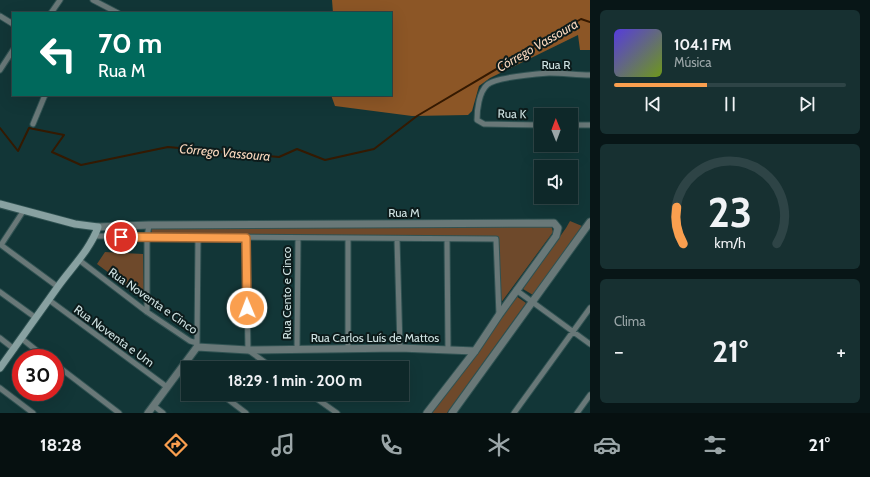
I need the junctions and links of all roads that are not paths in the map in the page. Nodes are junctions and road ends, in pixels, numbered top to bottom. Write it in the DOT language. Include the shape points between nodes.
graph roads {
  1 [pos="60,0"];
  2 [pos="92,0"];
  3 [pos="52,12"];
  4 [pos="116,12"];
  5 [pos="0,16"];
  6 [pos="12,23"];
  7 [pos="12,52"];
  8 [pos="0,70"];
  9 [pos="590,75"];
  10 [pos="44,96"];
  11 [pos="33,124"];
  12 [pos="484,124"];
  13 [pos="534,125"];
  14 [pos="578,125"];
  15 [pos="590,125"];
  16 [pos="0,204"];
  17 [pos="24,210"];
  18 [pos="149,225"];
  19 [pos="589,225"];
  20 [pos="98,227"];
  21 [pos="95,236"];
  22 [pos="147,237"];
  23 [pos="198,237"];
  24 [pos="246,238"];
  25 [pos="298,238"];
  26 [pos="348,238"];
  27 [pos="397,239"];
  28 [pos="447,239"];
  29 [pos="79,260"];
  30 [pos="58,287"];
  31 [pos="516,290"];
  32 [pos="0,292"];
  33 [pos="49,300"];
  34 [pos="533,302"];
  35 [pos="590,308"];
  36 [pos="147,312"];
  37 [pos="499,315"];
  38 [pos="36,318"];
  39 [pos="573,332"];
  40 [pos="0,338"];
  41 [pos="21,338"];
  42 [pos="590,344"];
  43 [pos="197,345"];
  44 [pos="14,348"];
  45 [pos="348,348"];
  46 [pos="400,348"];
  47 [pos="35,349"];
  48 [pos="297,349"];
  49 [pos="448,349"];
  50 [pos="248,350"];
  51 [pos="475,351"];
  52 [pos="189,361"];
  53 [pos="263,361"];
  54 [pos="0,368"];
  55 [pos="64,371"];
  56 [pos="181,372"];
  57 [pos="167,387"];
  58 [pos="0,388"];
  59 [pos="590,395"];
  60 [pos="230,401"];
  61 [pos="320,401"];
  62 [pos="154,406"];
  63 [pos="33,413"];
  64 [pos="119,413"];
  65 [pos="148,413"];
  66 [pos="163,413"];
  67 [pos="246,413"];
  68 [pos="337,413"];
  69 [pos="427,413"];
  70 [pos="452,413"];
  71 [pos="514,413"];
  72 [pos="577,413"];
  1 -- 3 [label="street"];
  2 -- 4 [label="street"];
  5 -- 6 [label="street"];
  7 -- 8 [label="street"];
  9 -- 12 [label="street, Rua R" via="550,73 498,79 487,85 480,98 477,120"];
  10 -- 11 [label="street"];
  12 -- 13 [label="street, Rua K"];
  14 -- 15 [label="street"];
  16 -- 17 [label="main road"];
  17 -- 20 [label="main road" via="75,224"];
  17 -- 30 [label="street" via="1,246"];
  18 -- 20 [label="street, Rua M"];
  18 -- 22 [label="street"];
  18 -- 31 [label="street, Rua M" via="554,223 558,228 556,236"];
  19 -- 34 [label="street"];
  20 -- 21 [label="main road"];
  21 -- 22 [label="street"];
  21 -- 29 [label="main road"];
  22 -- 23 [label="street"];
  22 -- 36 [label="street"];
  23 -- 24 [label="street"];
  23 -- 43 [label="street"];
  24 -- 25 [label="street"];
  24 -- 50 [label="street"];
  25 -- 26 [label="street"];
  25 -- 48 [label="street, Rua Cento e Cinco"];
  26 -- 27 [label="street"];
  26 -- 45 [label="street"];
  27 -- 28 [label="street"];
  27 -- 46 [label="street"];
  28 -- 37 [label="street" via="496,239"];
  28 -- 49 [label="street"];
  29 -- 30 [label="main road"];
  29 -- 36 [label="street, Rua Noventa e Cinco"];
  30 -- 33 [label="main road"];
  31 -- 34 [label="street"];
  31 -- 37 [label="street, Rua M"];
  32 -- 38 [label="street"];
  33 -- 38 [label="main road"];
  33 -- 57 [label="street, Rua Noventa e Um"];
  34 -- 39 [label="street"];
  34 -- 70 [label="street"];
  35 -- 39 [label="street"];
  36 -- 43 [label="street, Rua Noventa e Cinco"];
  37 -- 51 [label="street, Rua M"];
  38 -- 41 [label="main road"];
  39 -- 42 [label="street"];
  39 -- 71 [label="street"];
  40 -- 44 [label="street"];
  41 -- 44 [label="main road"];
  41 -- 47 [label="street"];
  43 -- 50 [label="street, Rua Carlos Luís de Mattos"];
  43 -- 52 [label="street"];
  44 -- 54 [label="main road"];
  45 -- 46 [label="street, Rua Carlos Luís de Mattos"];
  45 -- 48 [label="street, Rua Carlos Luís de Mattos"];
  46 -- 49 [label="street, Rua Carlos Luís de Mattos"];
  48 -- 50 [label="street, Rua Carlos Luís de Mattos"];
  49 -- 51 [label="street, Rua Carlos Luís de Mattos"];
  50 -- 53 [label="street"];
  51 -- 69 [label="street"];
  55 -- 64 [label="street"];
  56 -- 57 [label="street"];
  57 -- 62 [label="street"];
  58 -- 63 [label="street"];
  59 -- 72 [label="street"];
  60 -- 67 [label="street"];
  61 -- 68 [label="street"];
  62 -- 65 [label="street"];
  62 -- 66 [label="street"];
}
